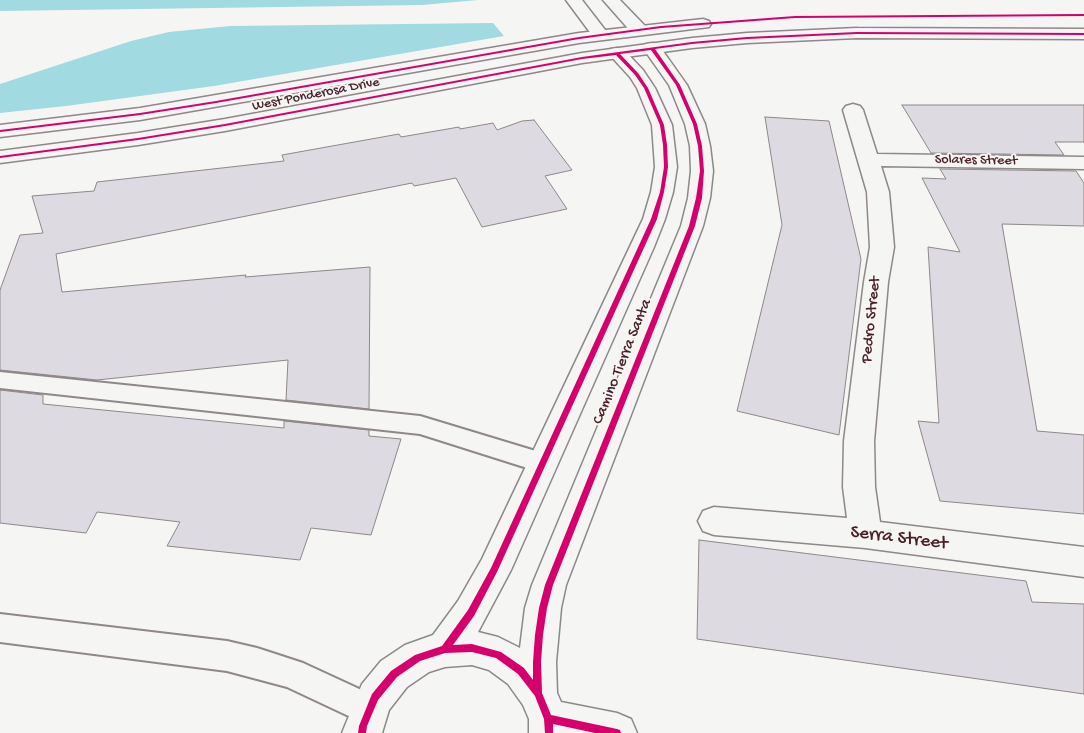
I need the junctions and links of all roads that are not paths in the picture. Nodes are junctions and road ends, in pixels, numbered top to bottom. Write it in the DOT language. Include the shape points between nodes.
graph roads {
  1 [pos="574,0"];
  2 [pos="611,0"];
  3 [pos="1084,15"];
  4 [pos="1084,34"];
  5 [pos="645,39"];
  6 [pos="609,44"];
  7 [pos="853,110"];
  8 [pos="0,131"];
  9 [pos="0,157"];
  10 [pos="869,160"];
  11 [pos="1084,163"];
  12 [pos="0,380"];
  13 [pos="543,463"];
  14 [pos="714,521"];
  15 [pos="865,534"];
  16 [pos="1084,562"];
  17 [pos="0,628"];
  18 [pos="445,649"];
  19 [pos="545,715"];
  20 [pos="366,721"];
  21 [pos="617,733"];
  1 -- 6 [label="street, Camino Tierra Santa"];
  2 -- 5 [label="street, Camino Tierra Santa"];
  3 -- 5 [label="street, West Ponderosa Drive" via="795,17"];
  4 -- 5 [label="street, West Ponderosa Drive"];
  5 -- 6 [label="street, West Ponderosa Drive"];
  5 -- 6 [label="street, West Ponderosa Drive"];
  5 -- 19 [label="street, Camino Tierra Santa" via="678,85 695,124 702,171 699,198 692,226 542,608 536,662"];
  6 -- 8 [label="street, West Ponderosa Drive" via="140,114"];
  6 -- 9 [label="street, West Ponderosa Drive" via="225,125"];
  6 -- 13 [label="street, Camino Tierra Santa" via="646,88 662,125 666,167 654,219"];
  7 -- 10 [label="street, Pedro Street"];
  10 -- 11 [label="street, Solares Street"];
  10 -- 15 [label="street, Pedro Street" via="878,192 882,247 859,441"];
  12 -- 13 [label="lane" via="420,425"];
  13 -- 18 [label="street, Camino Tierra Santa" via="494,570 471,613"];
  14 -- 15 [label="street, Serra Street"];
  15 -- 16 [label="street, Serra Street"];
  17 -- 20 [label="lane" via="227,656 257,663 292,674"];
  18 -- 19 [label="street" via="472,648 498,655 520,671"];
  18 -- 20 [label="street" via="418,658 394,674 375,697"];
  19 -- 21 [label="street"];
}
